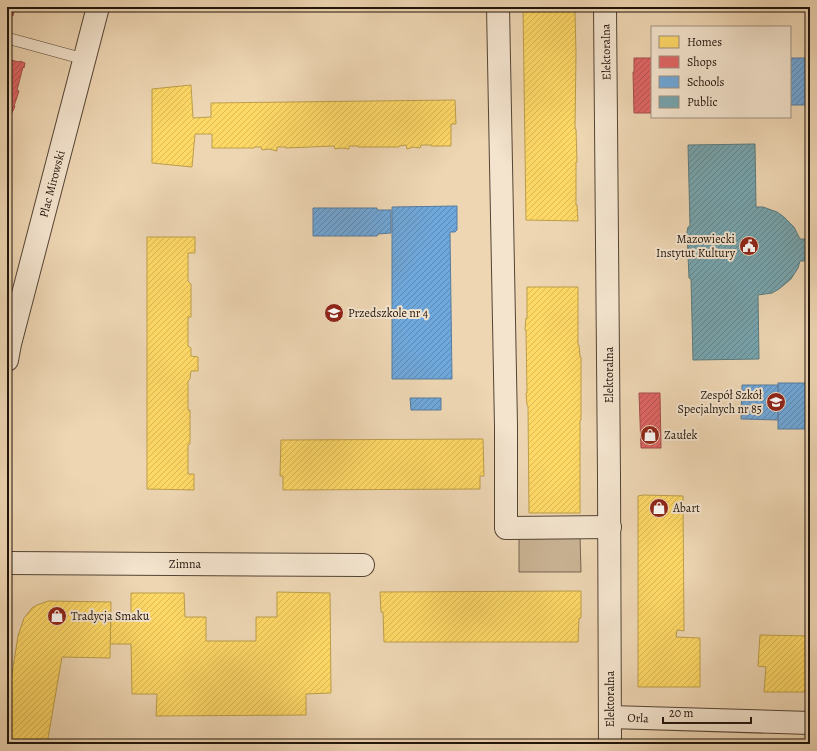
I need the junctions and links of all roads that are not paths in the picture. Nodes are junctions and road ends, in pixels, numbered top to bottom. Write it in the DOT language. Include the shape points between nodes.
graph roads {
  1 [pos="98,7"];
  2 [pos="498,7"];
  3 [pos="605,7"];
  4 [pos="7,38"];
  5 [pos="84,59"];
  6 [pos="7,360"];
  7 [pos="610,527"];
  8 [pos="7,563"];
  9 [pos="363,565"];
  10 [pos="610,718"];
  11 [pos="810,723"];
  12 [pos="610,744"];
  1 -- 5 [label="street, Plac Mirowski"];
  2 -- 7 [label="street" via="506,528"];
  3 -- 7 [label="street, Elektoralna"];
  4 -- 5 [label="lane"];
  5 -- 6 [label="street, Plac Mirowski"];
  7 -- 10 [label="street, Elektoralna"];
  8 -- 9 [label="street, Zimna"];
  10 -- 11 [label="street, Orla"];
  10 -- 12 [label="street, Elektoralna"];
}
